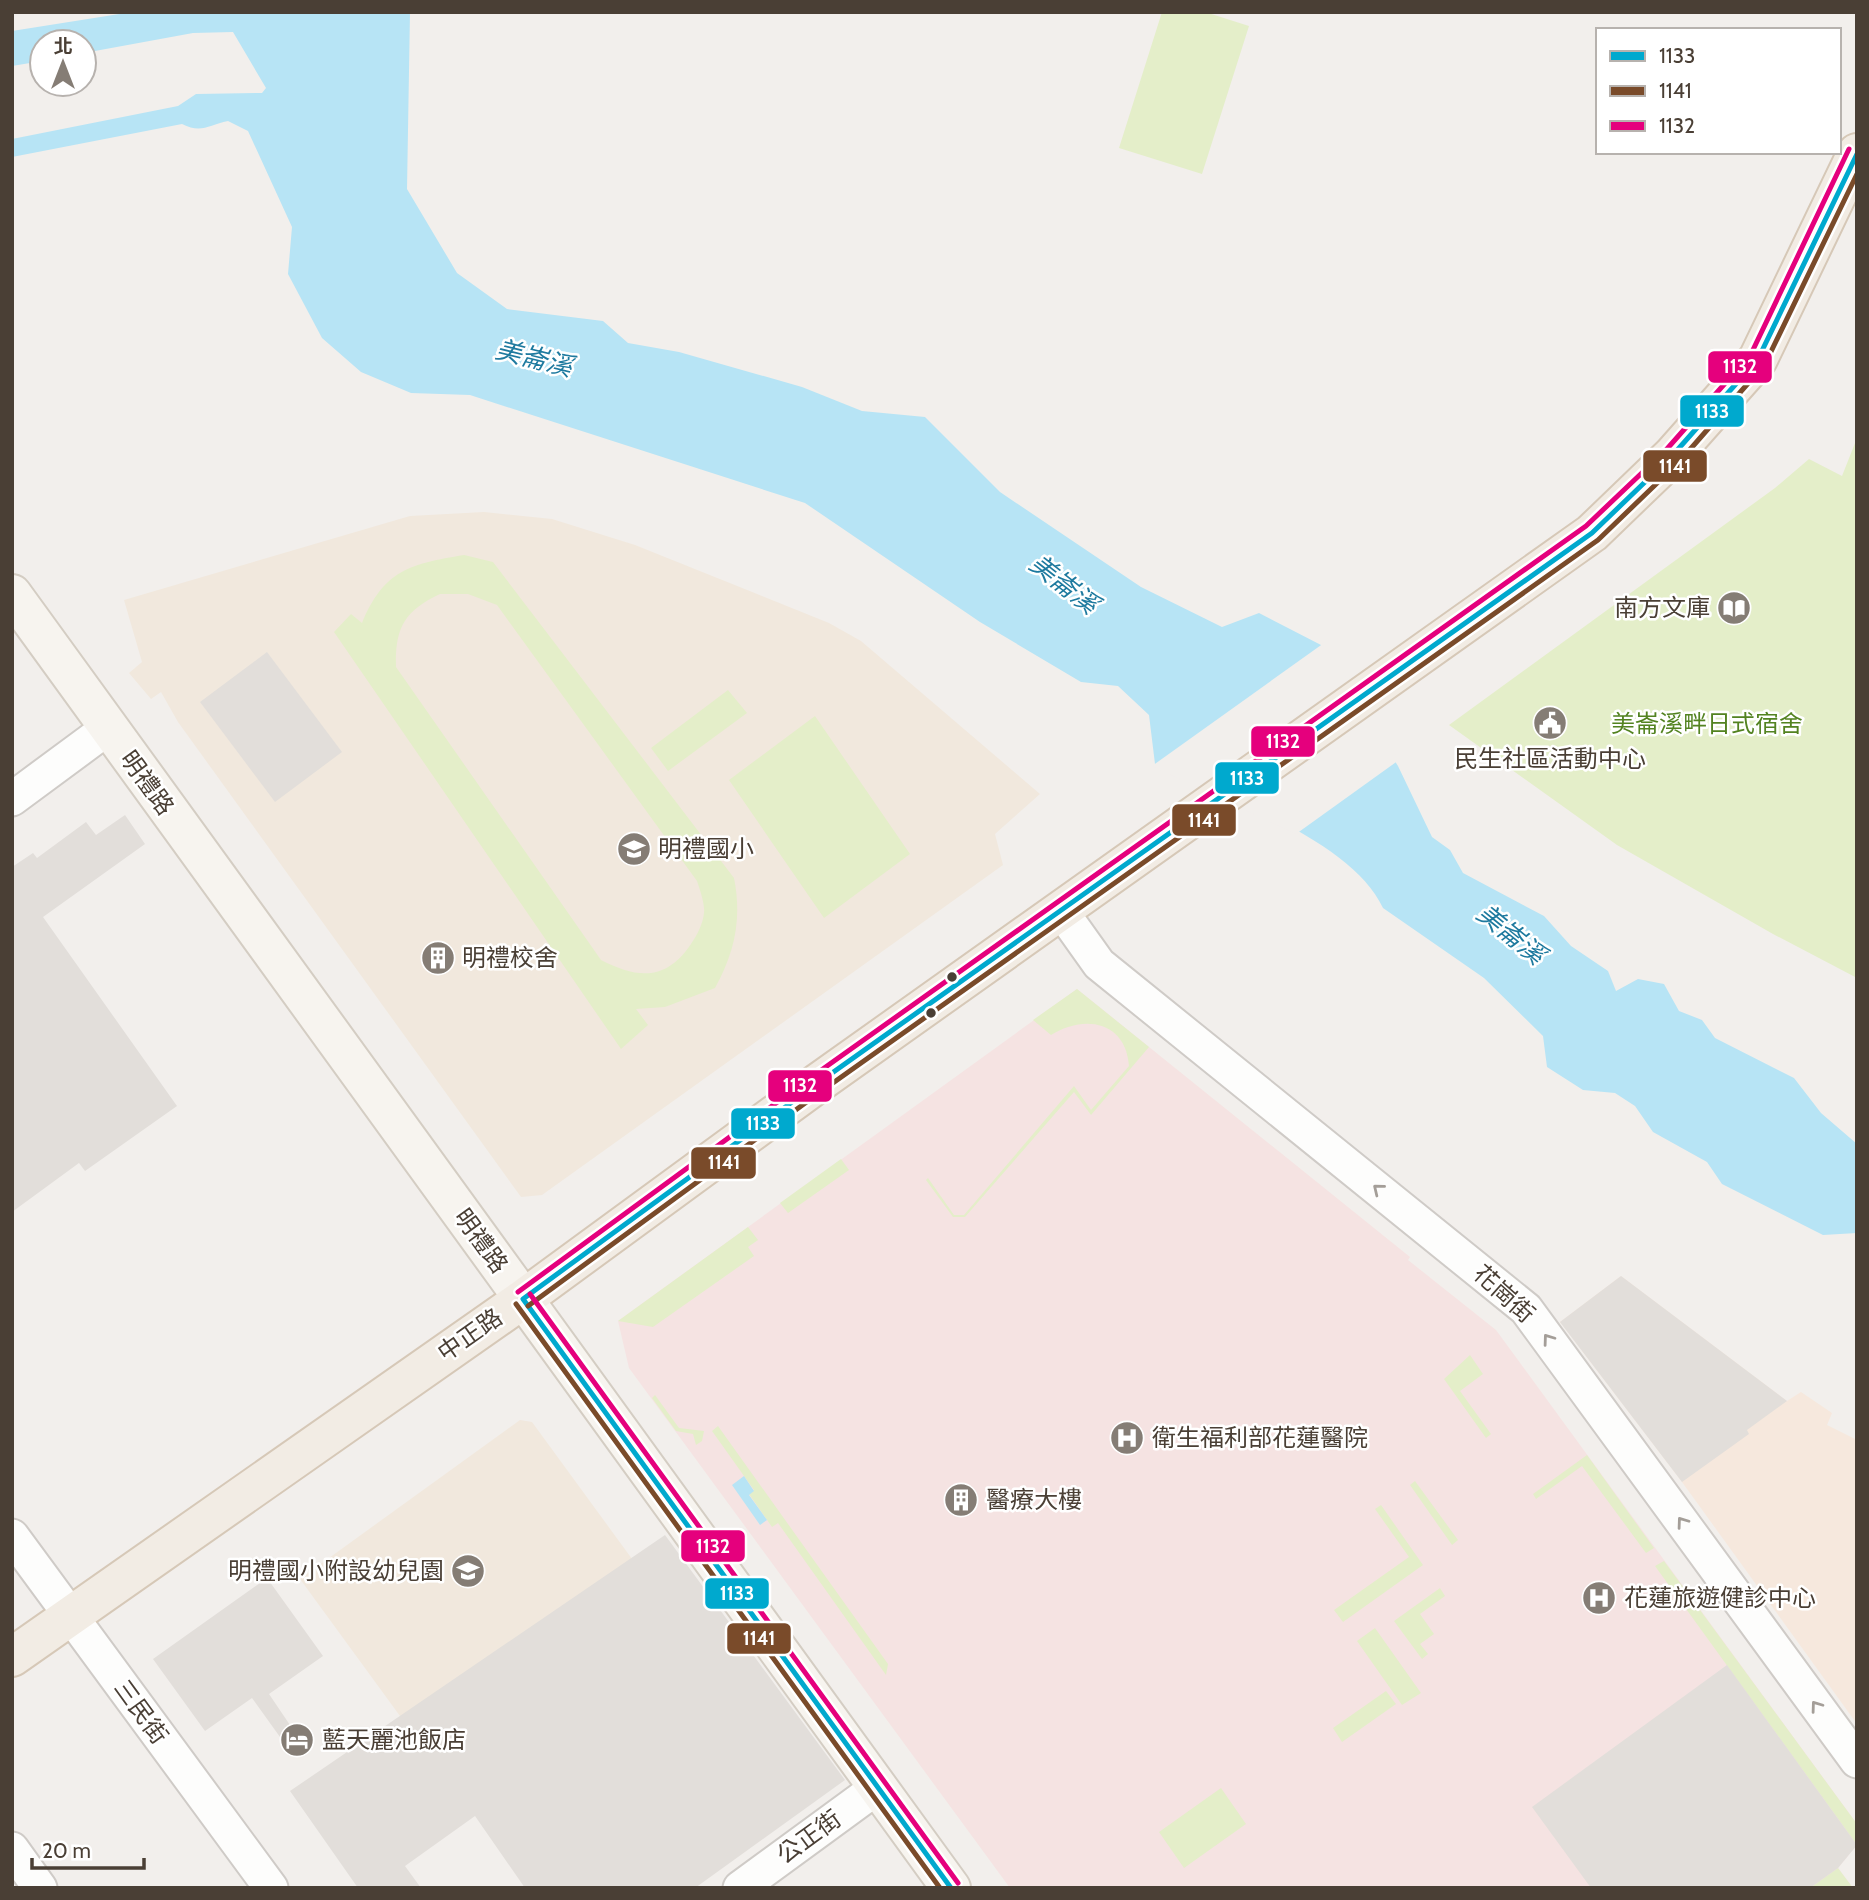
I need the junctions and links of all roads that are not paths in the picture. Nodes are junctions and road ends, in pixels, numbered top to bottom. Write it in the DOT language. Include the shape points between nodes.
graph roads {
  1 [pos="1857,153"];
  2 [pos="12,594"];
  3 [pos="108,728"];
  4 [pos="12,799"];
  5 [pos="1062,912"];
  6 [pos="523,1299"];
  7 [pos="12,1536"];
  8 [pos="69,1614"];
  9 [pos="12,1657"];
  10 [pos="1857,1761"];
  11 [pos="878,1787"];
  12 [pos="12,1849"];
  13 [pos="40,1888"];
  14 [pos="271,1888"];
  15 [pos="740,1888"];
  16 [pos="951,1888"];
  1 -- 5 [label="main road, 中正路" via="1758,359 1672,456 1592,533"];
  2 -- 3 [label="street, 明禮路"];
  3 -- 4 [label="street"];
  3 -- 6 [label="street, 明禮路"];
  5 -- 6 [label="main road, 中正路"];
  10 -- 5 [label="street, 花崗街, one-way" via="1526,1309 1099,964"];
  6 -- 8 [label="main road, 中正路"];
  6 -- 11 [label="street, 明禮路"];
  7 -- 8 [label="street, 三民街"];
  8 -- 9 [label="main road, 中正路"];
  8 -- 14 [label="street, 三民街"];
  11 -- 15 [label="street, 公正街"];
  11 -- 16 [label="street, 明禮路"];
  12 -- 13 [label="street"];
}
